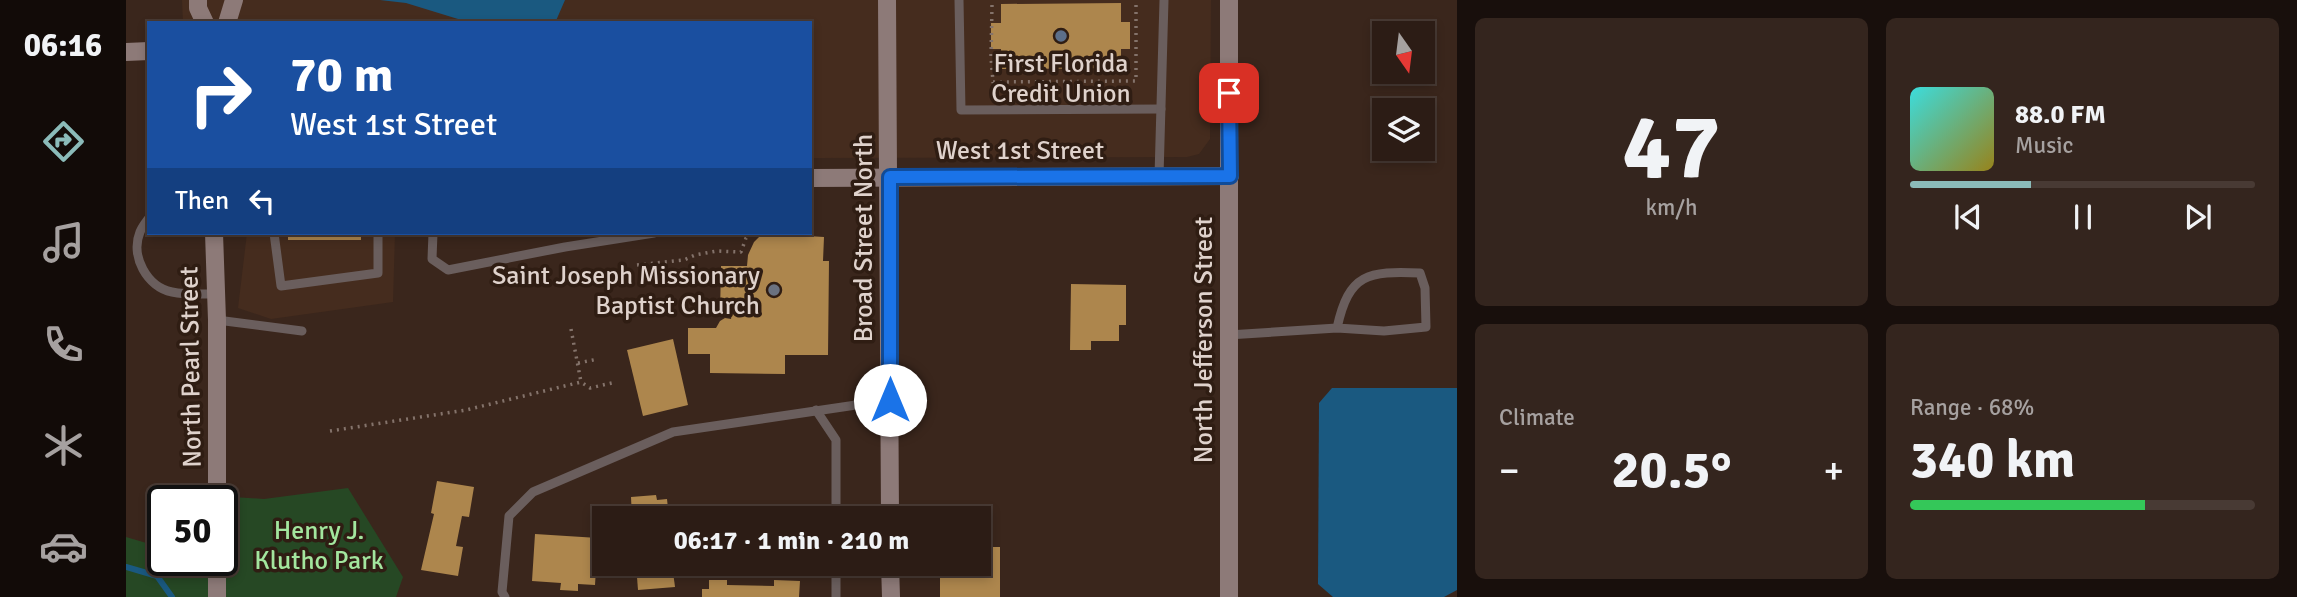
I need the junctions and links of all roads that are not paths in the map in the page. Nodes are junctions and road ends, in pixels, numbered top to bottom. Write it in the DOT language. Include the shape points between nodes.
graph roads {
  1 [pos="198,0"];
  2 [pos="234,0"];
  3 [pos="887,0"];
  4 [pos="959,0"];
  5 [pos="1164,0"];
  6 [pos="1229,0"];
  7 [pos="204,21"];
  8 [pos="228,21"];
  9 [pos="126,51"];
  10 [pos="147,51"];
  11 [pos="1161,109"];
  12 [pos="1159,176"];
  13 [pos="1230,176"];
  14 [pos="890,177"];
  15 [pos="812,178"];
  16 [pos="147,221"];
  17 [pos="214,235"];
  18 [pos="274,235"];
  19 [pos="378,235"];
  20 [pos="433,235"];
  21 [pos="641,235"];
  22 [pos="216,294"];
  23 [pos="217,320"];
  24 [pos="1338,328"];
  25 [pos="302,331"];
  26 [pos="1228,335"];
  27 [pos="890,400"];
  28 [pos="816,410"];
  29 [pos="217,485"];
  30 [pos="836,506"];
  31 [pos="890,506"];
  32 [pos="217,576"];
  33 [pos="836,576"];
  34 [pos="891,576"];
  35 [pos="218,597"];
  36 [pos="505,597"];
  37 [pos="836,597"];
  38 [pos="891,597"];
  39 [pos="1229,597"];
  1 -- 7 [label="street"];
  2 -- 8 [label="street"];
  3 -- 14 [label="street, Broad Street North"];
  4 -- 11 [label="lane" via="961,110"];
  5 -- 11 [label="lane"];
  6 -- 13 [label="street, North Jefferson Street"];
  9 -- 10 [label="street"];
  11 -- 12 [label="lane"];
  12 -- 13 [label="street, West 1st Street"];
  12 -- 14 [label="street, West 1st Street"];
  13 -- 26 [label="street, North Jefferson Street"];
  14 -- 15 [label="street, West 1st Street"];
  14 -- 27 [label="street, Broad Street North"];
  16 -- 22 [label="lane" via="139,233 138,250 141,267 153,284 170,292"];
  17 -- 22 [label="street, North Pearl Street"];
  18 -- 19 [label="lane" via="281,286 378,273"];
  20 -- 21 [label="lane" via="432,259 448,270"];
  22 -- 23 [label="street, North Pearl Street"];
  23 -- 25 [label="lane"];
  23 -- 29 [label="street, North Pearl Street"];
  24 -- 24 [label="lane" via="1384,331 1426,327 1420,273 1365,277 1342,307"];
  24 -- 26 [label="lane"];
  26 -- 39 [label="street, North Jefferson Street"];
  27 -- 28 [label="lane"];
  27 -- 31 [label="street, Broad Street North"];
  28 -- 30 [label="lane" via="836,440"];
  28 -- 36 [label="lane" via="673,432 533,492 509,516"];
  32 -- 35 [label="street"];
  33 -- 37 [label="lane"];
  34 -- 38 [label="street"];
}
